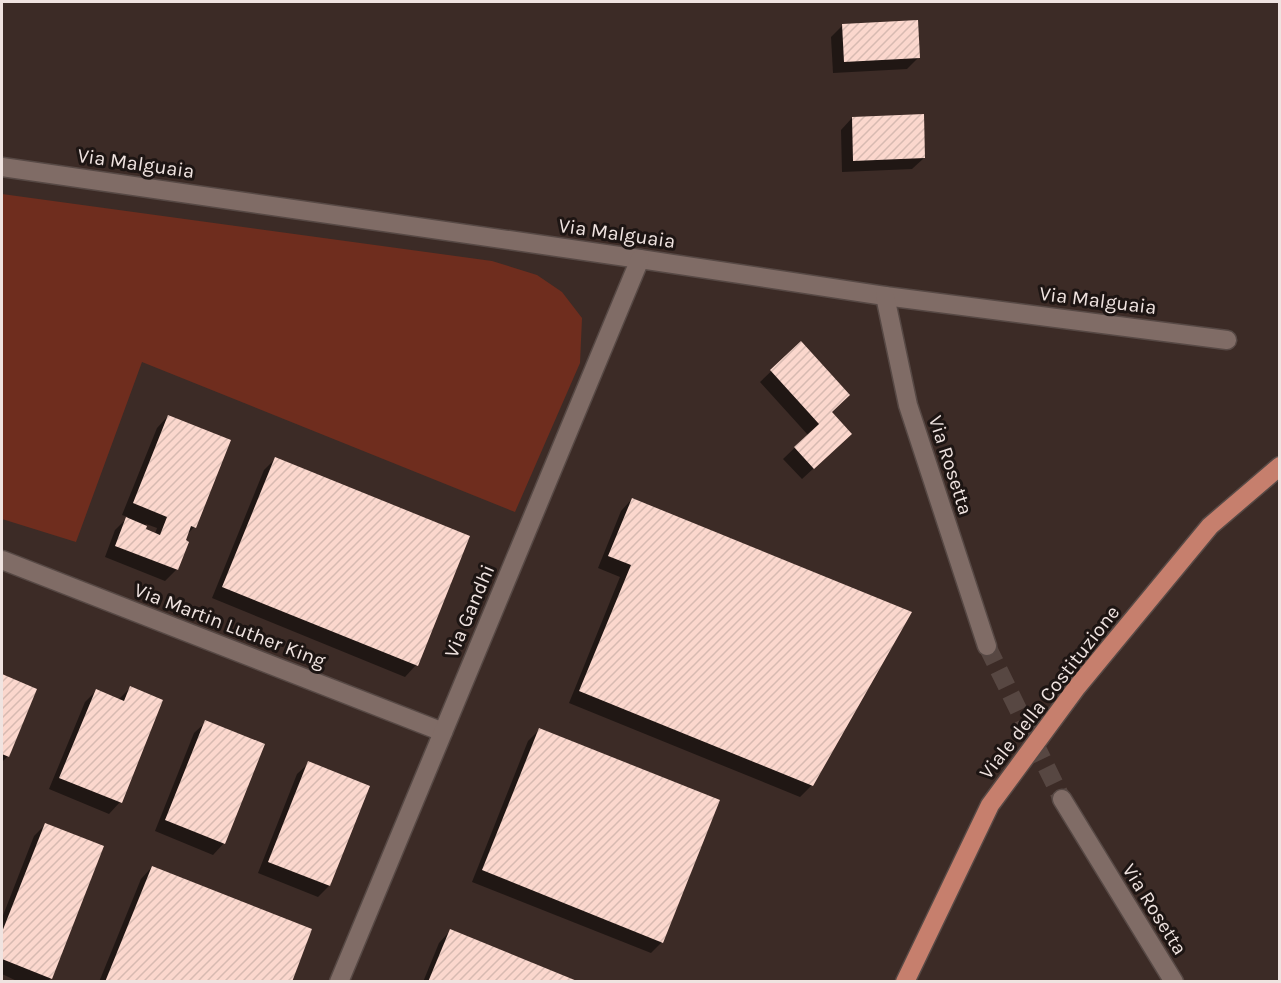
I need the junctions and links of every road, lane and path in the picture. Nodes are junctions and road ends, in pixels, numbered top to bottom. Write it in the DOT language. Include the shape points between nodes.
graph roads {
  1 [pos="2,167"];
  2 [pos="640,259"];
  3 [pos="885,296"];
  4 [pos="1227,340"];
  5 [pos="1280,466"];
  6 [pos="2,560"];
  7 [pos="987,646"];
  8 [pos="443,732"];
  9 [pos="1062,799"];
  10 [pos="339,981"];
  11 [pos="905,981"];
  12 [pos="1174,981"];
  1 -- 2 [label="street, Via Malguaia"];
  2 -- 3 [label="street, Via Malguaia"];
  2 -- 8 [label="street, Via Gandhi"];
  3 -- 4 [label="street, Via Malguaia"];
  3 -- 7 [label="street, Via Rosetta" via="908,405"];
  5 -- 11 [label="main road, Viale della Costituzione" via="1210,526 1077,687 990,805"];
  6 -- 8 [label="street, Via Martin Luther King"];
  8 -- 10 [label="street, Via Gandhi"];
  9 -- 12 [label="street, Via Rosetta"];
}
